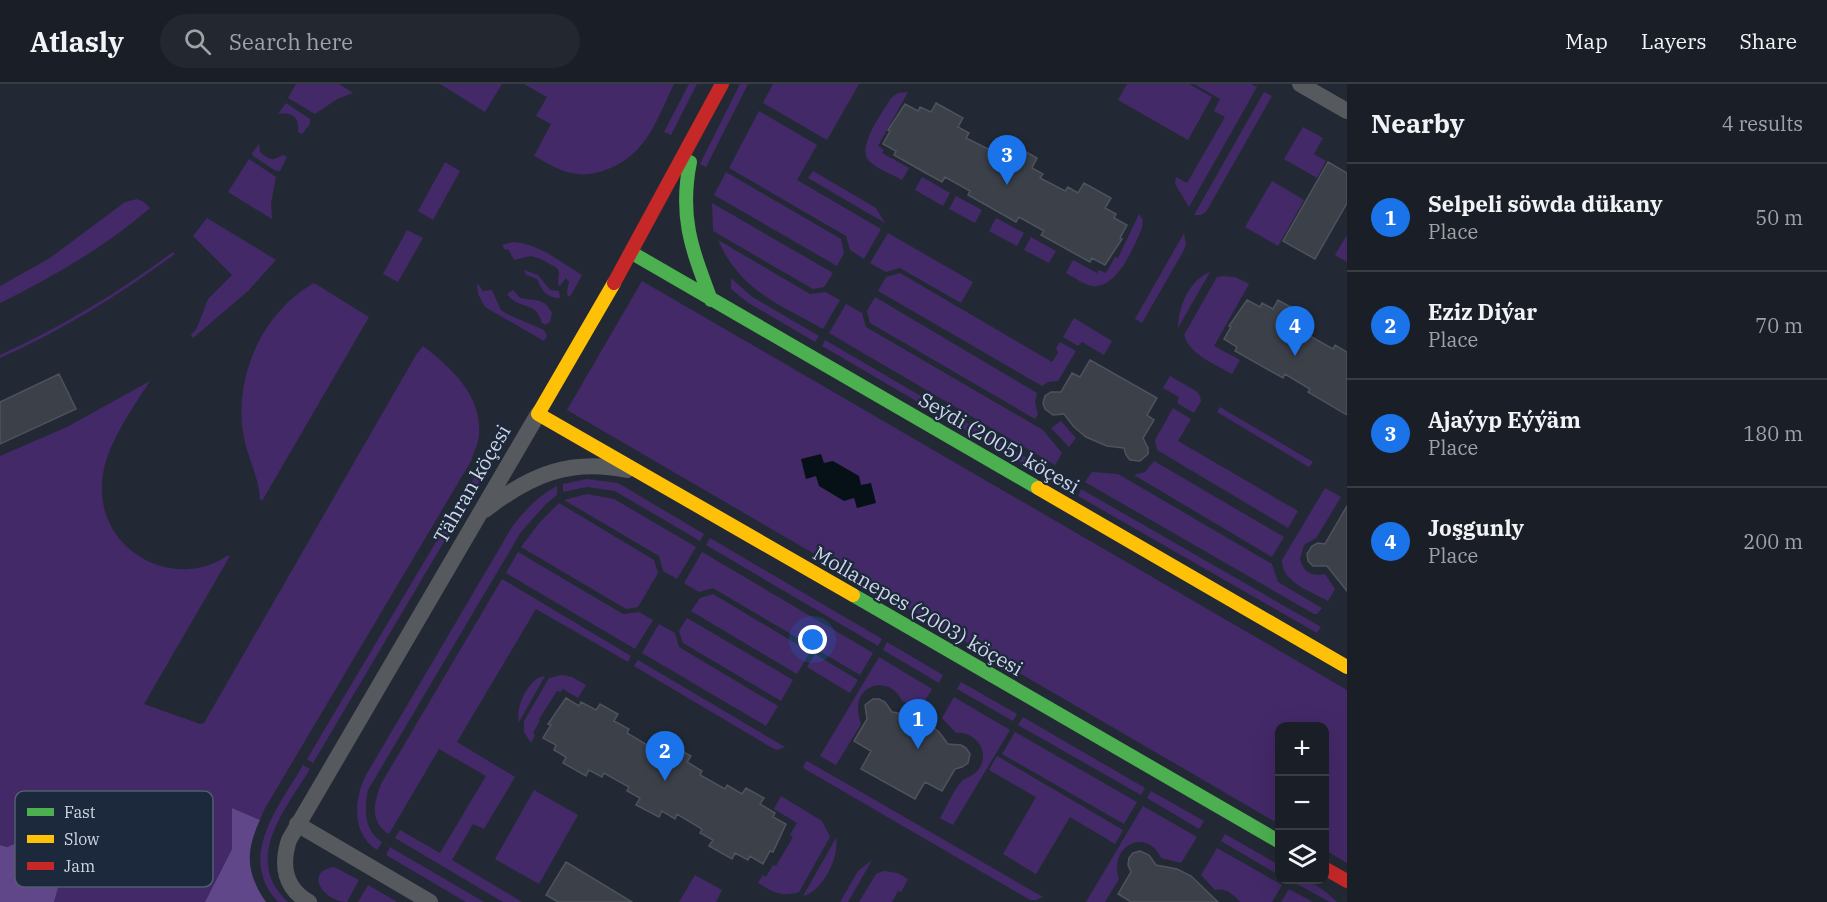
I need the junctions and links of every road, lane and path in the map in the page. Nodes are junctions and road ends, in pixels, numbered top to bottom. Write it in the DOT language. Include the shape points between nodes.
graph roads {
  1 [pos="722,84"];
  2 [pos="1300,84"];
  3 [pos="709,109"];
  4 [pos="1347,111"];
  5 [pos="632,253"];
  6 [pos="711,300"];
  7 [pos="538,414"];
  8 [pos="641,473"];
  9 [pos="477,516"];
  10 [pos="1347,667"];
  11 [pos="297,824"];
  12 [pos="1275,839"];
  13 [pos="1329,871"];
  14 [pos="1347,881"];
  15 [pos="309,902"];
  16 [pos="430,902"];
  1 -- 3 [label="street, Tähran köçesi"];
  2 -- 4 [label="street"];
  3 -- 5 [label="street, Tähran köçesi"];
  3 -- 6 [label="street" via="683,188 691,248"];
  5 -- 6 [label="street, Seýdi (2005) köçesi"];
  5 -- 7 [label="street, Tähran köçesi"];
  6 -- 10 [label="street, Seýdi (2005) köçesi"];
  7 -- 8 [label="street, Mollanepes (2003) köçesi"];
  7 -- 9 [label="street, Tähran köçesi"];
  8 -- 9 [label="street" via="582,465 548,472"];
  8 -- 12 [label="street, Mollanepes (2003) köçesi"];
  9 -- 11 [label="street, Tähran köçesi"];
  11 -- 15 [label="street, Tähran köçesi" via="286,850 285,870 293,890"];
  11 -- 16 [label="street"];
  13 -- 14 [label="street"];
}
